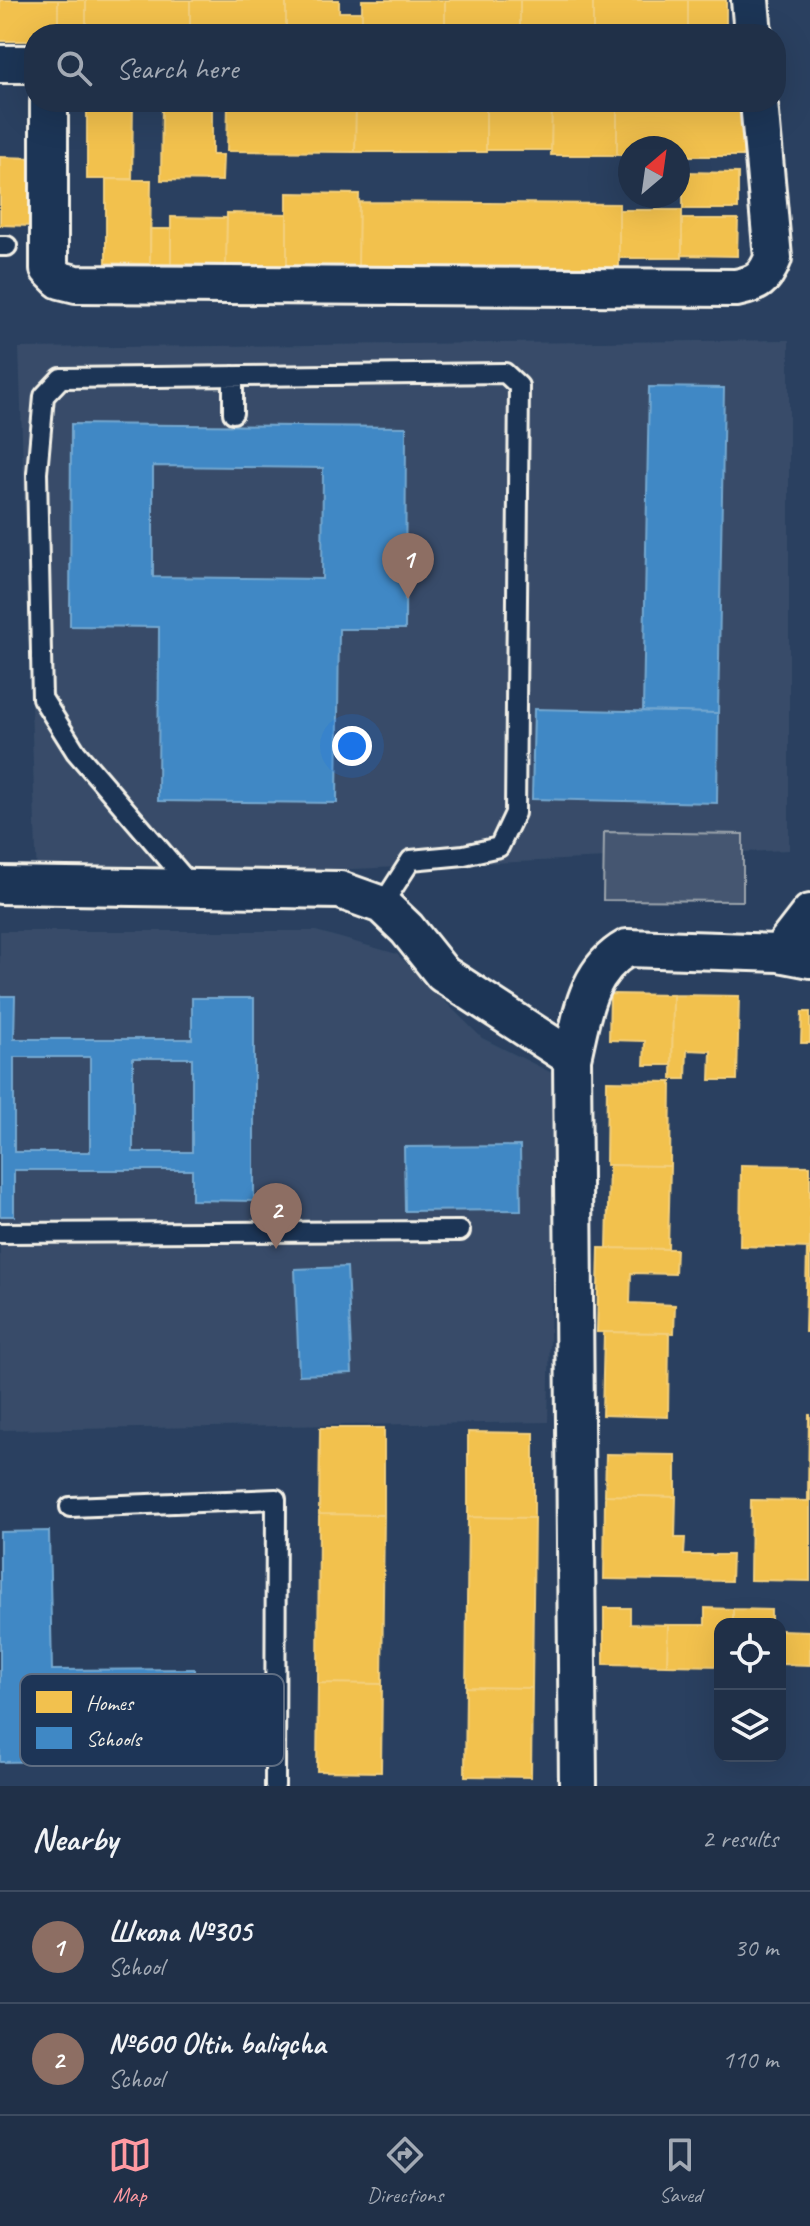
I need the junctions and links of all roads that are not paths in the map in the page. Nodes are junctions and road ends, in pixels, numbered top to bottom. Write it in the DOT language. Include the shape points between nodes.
graph roads {
  1 [pos="750,0"];
  2 [pos="752,24"];
  3 [pos="0,64"];
  4 [pos="24,64"];
  5 [pos="49,112"];
  6 [pos="760,112"];
  7 [pos="233,376"];
  8 [pos="233,413"];
  9 [pos="0,885"];
  10 [pos="193,888"];
  11 [pos="382,905"];
  12 [pos="810,913"];
  13 [pos="794,956"];
  14 [pos="572,1058"];
  15 [pos="460,1231"];
  16 [pos="0,1233"];
  17 [pos="70,1507"];
  18 [pos="275,1674"];
  19 [pos="275,1766"];
  20 [pos="275,1786"];
  21 [pos="578,1786"];
  1 -- 2 [label="street"];
  3 -- 4 [label="street"];
  5 -- 6 [label="street" via="47,258 60,280 736,288 755,284 767,274 773,258"];
  7 -- 8 [label="lane"];
  7 -- 10 [label="lane" via="61,378 44,396 37,473 42,698 76,752"];
  7 -- 11 [label="lane" via="505,373 519,386 515,813 499,847 411,860"];
  9 -- 10 [label="street"];
  10 -- 11 [label="street" via="340,890"];
  11 -- 14 [label="street" via="443,974"];
  12 -- 13 [label="street"];
  13 -- 14 [label="street" via="627,948 614,955 586,997"];
  14 -- 21 [label="street"];
  15 -- 16 [label="lane"];
  17 -- 18 [label="lane" via="276,1499"];
  19 -- 20 [label="lane"];
}
